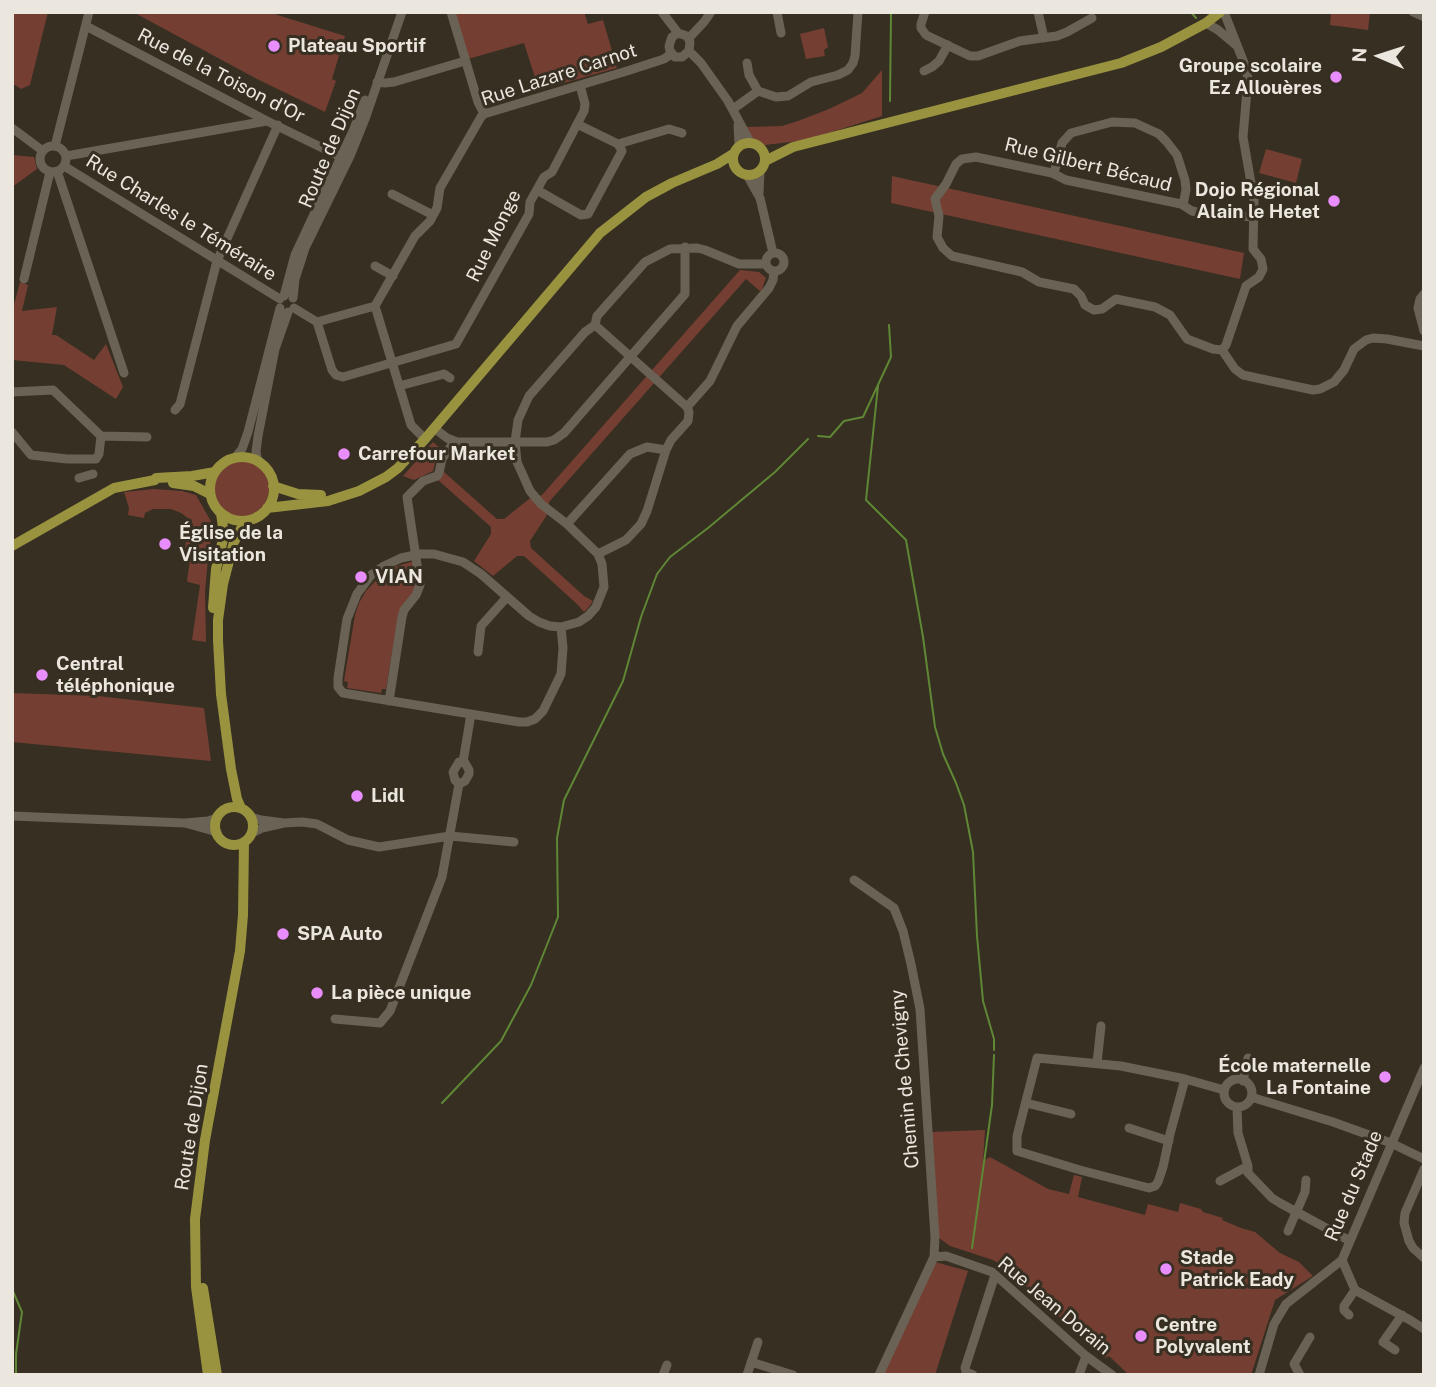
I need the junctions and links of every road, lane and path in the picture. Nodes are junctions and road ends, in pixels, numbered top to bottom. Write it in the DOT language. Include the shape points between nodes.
graph roads {
  1 [pos="89,12"];
  2 [pos="396,12"];
  3 [pos="402,12"];
  4 [pos="451,12"];
  5 [pos="662,12"];
  6 [pos="711,12"];
  7 [pos="777,12"];
  8 [pos="858,12"];
  9 [pos="925,12"];
  10 [pos="1038,12"];
  11 [pos="1222,12"];
  12 [pos="1413,12"];
  13 [pos="1424,17"];
  14 [pos="1091,18"];
  15 [pos="1206,23"];
  16 [pos="86,26"];
  17 [pos="678,33"];
  18 [pos="781,33"];
  19 [pos="1044,37"];
  20 [pos="689,38"];
  21 [pos="948,45"];
  22 [pos="1237,47"];
  23 [pos="689,51"];
  24 [pos="671,54"];
  25 [pos="465,61"];
  26 [pos="747,63"];
  27 [pos="924,71"];
  28 [pos="377,82"];
  29 [pos="580,85"];
  30 [pos="758,91"];
  31 [pos="734,113"];
  32 [pos="484,114"];
  33 [pos="267,121"];
  34 [pos="577,124"];
  35 [pos="278,125"];
  36 [pos="12,128"];
  37 [pos="682,133"];
  38 [pos="618,144"];
  39 [pos="55,146"];
  40 [pos="741,147"];
  41 [pos="761,147"];
  42 [pos="793,147"];
  43 [pos="43,151"];
  44 [pos="341,157"];
  45 [pos="59,166"];
  46 [pos="762,166"];
  47 [pos="736,168"];
  48 [pos="699,173"];
  49 [pos="1054,173"];
  50 [pos="747,175"];
  51 [pos="340,176"];
  52 [pos="537,190"];
  53 [pos="392,194"];
  54 [pos="760,198"];
  55 [pos="1183,205"];
  56 [pos="433,215"];
  57 [pos="1254,217"];
  58 [pos="685,247"];
  59 [pos="773,253"];
  60 [pos="217,261"];
  61 [pos="375,266"];
  62 [pos="770,267"];
  63 [pos="393,276"];
  64 [pos="24,279"];
  65 [pos="1424,294"];
  66 [pos="286,304"];
  67 [pos="375,306"];
  68 [pos="317,322"];
  69 [pos="595,326"];
  70 [pos="1424,331"];
  71 [pos="1422,346"];
  72 [pos="1222,350"];
  73 [pos="631,358"];
  74 [pos="393,362"];
  75 [pos="124,373"];
  76 [pos="450,377"];
  77 [pos="399,386"];
  78 [pos="12,392"];
  79 [pos="687,407"];
  80 [pos="176,410"];
  81 [pos="434,428"];
  82 [pos="12,432"];
  83 [pos="101,436"];
  84 [pos="147,437"];
  85 [pos="425,439"];
  86 [pos="515,442"];
  87 [pos="457,443"];
  88 [pos="666,450"];
  89 [pos="235,458"];
  90 [pos="258,462"];
  91 [pos="215,472"];
  92 [pos="93,474"];
  93 [pos="79,478"];
  94 [pos="155,480"];
  95 [pos="273,486"];
  96 [pos="359,491"];
  97 [pos="210,494"];
  98 [pos="267,508"];
  99 [pos="221,513"];
  100 [pos="245,521"];
  101 [pos="567,524"];
  102 [pos="14,544"];
  103 [pos="598,554"];
  104 [pos="416,555"];
  105 [pos="507,597"];
  106 [pos="561,627"];
  107 [pos="478,652"];
  108 [pos="220,694"];
  109 [pos="389,701"];
  110 [pos="471,714"];
  111 [pos="230,769"];
  112 [pos="241,808"];
  113 [pos="221,814"];
  114 [pos="12,816"];
  115 [pos="251,817"];
  116 [pos="284,822"];
  117 [pos="185,823"];
  118 [pos="217,832"];
  119 [pos="252,833"];
  120 [pos="450,836"];
  121 [pos="244,842"];
  122 [pos="514,842"];
  123 [pos="230,844"];
  124 [pos="854,880"];
  125 [pos="243,885"];
  126 [pos="335,1019"];
  127 [pos="1101,1026"];
  128 [pos="1248,1058"];
  129 [pos="1097,1063"];
  130 [pos="1424,1068"];
  131 [pos="1185,1079"];
  132 [pos="1243,1081"];
  133 [pos="1224,1090"];
  134 [pos="1251,1097"];
  135 [pos="1026,1103"];
  136 [pos="1237,1107"];
  137 [pos="1071,1114"];
  138 [pos="1129,1129"];
  139 [pos="1169,1142"];
  140 [pos="1391,1143"];
  141 [pos="1424,1159"];
  142 [pos="1248,1166"];
  143 [pos="1424,1169"];
  144 [pos="1306,1180"];
  145 [pos="1220,1181"];
  146 [pos="199,1191"];
  147 [pos="1296,1213"];
  148 [pos="1288,1231"];
  149 [pos="1350,1241"];
  150 [pos="934,1257"];
  151 [pos="1424,1258"];
  152 [pos="1342,1260"];
  153 [pos="995,1275"];
  154 [pos="1354,1290"];
  155 [pos="1349,1315"];
  156 [pos="1402,1315"];
  157 [pos="1424,1329"];
  158 [pos="1310,1337"];
  159 [pos="758,1342"];
  160 [pos="1395,1350"];
  161 [pos="1086,1356"];
  162 [pos="751,1362"];
  163 [pos="208,1375"];
  164 [pos="217,1375"];
  165 [pos="747,1375"];
  166 [pos="793,1375"];
  167 [pos="879,1375"];
  168 [pos="974,1375"];
  169 [pos="1079,1375"];
  170 [pos="1112,1375"];
  171 [pos="1259,1375"];
  172 [pos="1300,1375"];
  1 -- 16 [label="street"];
  2 -- 44 [label="street, Route de Dijon"];
  3 -- 28 [label="street, Route de Dijon"];
  4 -- 25 [label="street"];
  5 -- 17 [label="street"];
  6 -- 20 [label="street"];
  7 -- 18 [label="street"];
  8 -- 30 [label="street" via="855,56 848,70 811,82 788,96"];
  9 -- 21 [label="street" via="921,29"];
  10 -- 19 [label="street"];
  11 -- 15 [label="main road"];
  11 -- 22 [label="street"];
  12 -- 13 [label="street"];
  14 -- 19 [label="street" via="1068,32"];
  15 -- 22 [label="street"];
  15 -- 42 [label="main road" via="1121,63"];
  16 -- 33 [label="street, Rue de la Toison d'Or"];
  16 -- 39 [label="street"];
  17 -- 20 [label="street"];
  17 -- 24 [label="street" via="672,37"];
  19 -- 21 [label="street" via="978,56"];
  20 -- 23 [label="street"];
  21 -- 27 [label="street" via="939,61"];
  22 -- 57 [label="street" via="1248,78 1244,137"];
  23 -- 24 [label="street" via="682,57"];
  23 -- 31 [label="street"];
  24 -- 29 [label="street, Rue Lazare Carnot"];
  25 -- 28 [label="street" via="394,82"];
  25 -- 32 [label="street"];
  26 -- 30 [label="street"];
  28 -- 51 [label="street, Route de Dijon"];
  29 -- 32 [label="street, Rue Lazare Carnot"];
  29 -- 34 [label="street, Rue Monge" via="585,104"];
  30 -- 31 [label="street"];
  31 -- 40 [label="street"];
  32 -- 56 [label="street, Rue Lazare Carnot" via="440,188"];
  33 -- 35 [label="street, Rue de la Toison d'Or"];
  33 -- 45 [label="street"];
  34 -- 38 [label="street"];
  34 -- 52 [label="street, Rue Monge"];
  35 -- 44 [label="street, Rue de la Toison d'Or"];
  35 -- 60 [label="street"];
  36 -- 43 [label="street"];
  37 -- 38 [label="street" via="669,129"];
  38 -- 52 [label="street" via="619,158 588,214 581,215"];
  39 -- 43 [label="street"];
  39 -- 45 [label="street" via="62,149"];
  40 -- 41 [label="main road"];
  40 -- 47 [label="main road" via="733,164"];
  40 -- 48 [label="main road"];
  41 -- 42 [label="main road"];
  41 -- 46 [label="main road" via="765,156"];
  42 -- 46 [label="main road"];
  43 -- 45 [label="street" via="41,164 46,170"];
  44 -- 51 [label="street"];
  44 -- 66 [label="street, Route de Dijon" via="295,255"];
  45 -- 60 [label="street, Rue Charles le Téméraire"];
  45 -- 64 [label="street"];
  45 -- 75 [label="street"];
  46 -- 50 [label="main road"];
  46 -- 54 [label="street"];
  47 -- 48 [label="main road"];
  47 -- 50 [label="main road"];
  48 -- 81 [label="main road" via="646,197 600,233"];
  49 -- 55 [label="street, Rue Gilbert Bécaud" via="1066,180"];
  49 -- 55 [label="street" via="1062,143 1071,133 1112,122 1135,123 1159,134 1177,155 1185,180"];
  49 -- 72 [label="street, Rue Gilbert Bécaud" via="979,157 956,164 934,199 939,241 946,252 1074,289 1094,310 1116,299 1163,310 1187,339"];
  50 -- 54 [label="street"];
  51 -- 66 [label="street, Route de Dijon" via="305,248"];
  52 -- 74 [label="street, Rue Monge" via="529,214 459,342"];
  53 -- 56 [label="street"];
  54 -- 59 [label="street"];
  55 -- 57 [label="street, Rue Gilbert Bécaud" via="1200,213"];
  56 -- 63 [label="street, Rue Lazare Carnot" via="415,236"];
  57 -- 72 [label="street" via="1253,249 1263,270 1246,286"];
  58 -- 62 [label="street" via="739,264"];
  58 -- 69 [label="street" via="645,262 597,316"];
  58 -- 73 [label="street" via="685,294"];
  59 -- 62 [label="street" via="768,257"];
  59 -- 62 [label="street" via="784,262 782,267"];
  60 -- 66 [label="street, Rue Charles le Téméraire"];
  60 -- 80 [label="street"];
  61 -- 63 [label="street"];
  62 -- 79 [label="street" via="773,280 769,288 737,326 710,381"];
  63 -- 67 [label="street, Rue Lazare Carnot"];
  65 -- 70 [label="street" via="1418,311"];
  66 -- 68 [label="street"];
  66 -- 89 [label="street, Route de Dijon" via="248,432"];
  66 -- 90 [label="street, Route de Dijon" via="258,436"];
  67 -- 68 [label="street"];
  67 -- 74 [label="street"];
  68 -- 74 [label="street, Rue Monge" via="336,374 343,377"];
  69 -- 73 [label="street"];
  69 -- 86 [label="street" via="529,396 518,420"];
  70 -- 71 [label="street"];
  71 -- 72 [label="street" via="1366,340 1354,349 1334,382 1313,390 1243,375"];
  73 -- 79 [label="street"];
  73 -- 86 [label="street" via="559,437 547,442"];
  74 -- 77 [label="street"];
  76 -- 77 [label="street" via="444,374"];
  77 -- 85 [label="street" via="411,425"];
  78 -- 83 [label="street" via="53,390"];
  79 -- 88 [label="street" via="688,421"];
  81 -- 85 [label="main road"];
  81 -- 87 [label="street"];
  82 -- 83 [label="street" via="31,455 67,459 96,459"];
  83 -- 84 [label="street"];
  85 -- 96 [label="main road" via="386,477"];
  86 -- 87 [label="street"];
  86 -- 101 [label="street" via="517,463 530,491"];
  87 -- 104 [label="street" via="442,459 437,476 423,481 407,497"];
  88 -- 101 [label="street" via="647,447 630,454"];
  88 -- 103 [label="street" via="641,524 626,540"];
  89 -- 90 [label="main road"];
  89 -- 91 [label="main road"];
  90 -- 95 [label="main road"];
  91 -- 94 [label="main road"];
  91 -- 97 [label="main road"];
  92 -- 93 [label="street"];
  94 -- 97 [label="main road" via="188,484"];
  94 -- 102 [label="main road" via="114,488"];
  95 -- 96 [label="main road" via="317,496"];
  95 -- 98 [label="main road"];
  96 -- 98 [label="main road" via="328,501"];
  97 -- 99 [label="main road"];
  98 -- 100 [label="main road"];
  99 -- 100 [label="main road"];
  99 -- 108 [label="main road" via="224,535 212,626"];
  100 -- 108 [label="main road" via="234,542 220,600"];
  101 -- 103 [label="street"];
  103 -- 106 [label="street" via="604,575 600,601 583,619"];
  104 -- 105 [label="street" via="441,555 463,562"];
  104 -- 109 [label="street" via="420,585 402,617"];
  104 -- 109 [label="street" via="378,570 356,594 347,619 338,687 343,693"];
  105 -- 106 [label="street" via="538,622"];
  105 -- 107 [label="street" via="481,626"];
  106 -- 110 [label="street" via="561,674 541,714 523,722"];
  108 -- 111 [label="main road"];
  109 -- 110 [label="street"];
  110 -- 120 [label="street" via="463,762 469,774 459,784"];
  111 -- 112 [label="main road"];
  111 -- 113 [label="main road"];
  112 -- 113 [label="main road" via="232,807"];
  112 -- 115 [label="main road"];
  113 -- 117 [label="street"];
  113 -- 118 [label="main road"];
  114 -- 117 [label="street"];
  115 -- 116 [label="street"];
  115 -- 119 [label="main road"];
  116 -- 119 [label="street"];
  116 -- 120 [label="street" via="317,824 348,840 379,846"];
  117 -- 118 [label="street"];
  118 -- 123 [label="main road"];
  119 -- 121 [label="main road"];
  120 -- 122 [label="street"];
  120 -- 126 [label="street" via="442,877 390,1011 380,1023"];
  121 -- 123 [label="main road"];
  121 -- 125 [label="main road, Route de Dijon"];
  123 -- 125 [label="main road, Route de Dijon"];
  124 -- 150 [label="street, Chemin de Chevigny" via="894,908 911,964 920,1009"];
  125 -- 146 [label="main road, Route de Dijon" via="240,951"];
  127 -- 129 [label="street"];
  128 -- 132 [label="street"];
  129 -- 131 [label="street"];
  129 -- 135 [label="street" via="1037,1058"];
  130 -- 140 [label="street, Rue du Stade"];
  131 -- 133 [label="street"];
  131 -- 139 [label="street"];
  132 -- 133 [label="street" via="1234,1080"];
  132 -- 134 [label="street" via="1251,1089"];
  133 -- 136 [label="street" via="1226,1101"];
  134 -- 136 [label="street"];
  134 -- 140 [label="street"];
  135 -- 137 [label="street"];
  135 -- 139 [label="street" via="1017,1151 1080,1170 1149,1188 1158,1182"];
  136 -- 142 [label="street" via="1238,1133"];
  138 -- 139 [label="street"];
  140 -- 141 [label="street"];
  140 -- 149 [label="street, Rue du Stade"];
  142 -- 145 [label="street"];
  142 -- 147 [label="street" via="1248,1173 1272,1198"];
  143 -- 151 [label="street" via="1404,1223 1409,1241"];
  144 -- 147 [label="street"];
  146 -- 163 [label="main road, Route de Dijon" via="196,1287"];
  146 -- 164 [label="main road" via="202,1280"];
  147 -- 148 [label="street"];
  147 -- 149 [label="street"];
  149 -- 152 [label="street, Rue du Stade"];
  150 -- 153 [label="street, Rue Jean Dorain" via="950,1257"];
  150 -- 167 [label="street"];
  152 -- 154 [label="street"];
  152 -- 171 [label="street, Rue du Stade" via="1286,1304 1274,1324"];
  153 -- 161 [label="street, Rue Jean Dorain"];
  153 -- 168 [label="street" via="965,1368"];
  154 -- 155 [label="street" via="1344,1306"];
  154 -- 156 [label="street"];
  156 -- 157 [label="street"];
  156 -- 160 [label="street" via="1383,1342"];
  158 -- 172 [label="street" via="1294,1364"];
  159 -- 162 [label="street"];
  161 -- 169 [label="street"];
  161 -- 170 [label="street, Rue Jean Dorain"];
  162 -- 165 [label="street"];
  162 -- 166 [label="street"];
}
